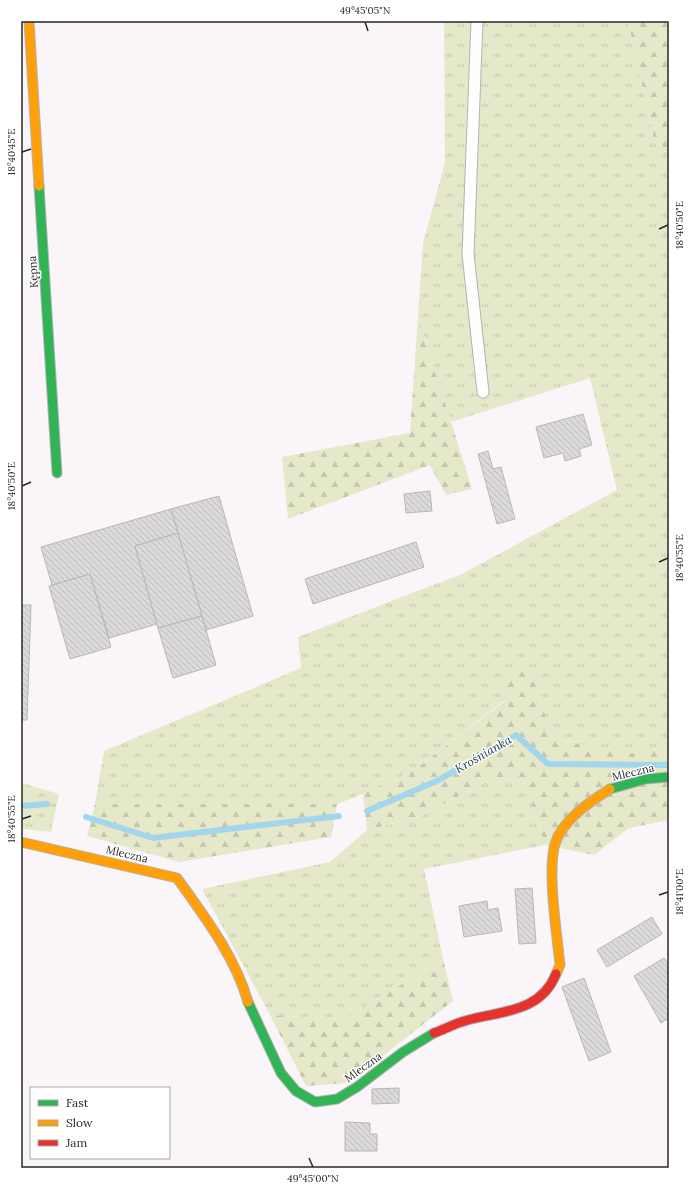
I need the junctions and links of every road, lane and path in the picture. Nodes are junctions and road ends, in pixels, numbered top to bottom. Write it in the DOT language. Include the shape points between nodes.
graph roads {
  1 [pos="29,21"];
  2 [pos="477,21"];
  3 [pos="484,392"];
  4 [pos="57,473"];
  5 [pos="669,777"];
  6 [pos="21,842"];
  1 -- 4 [label="street, Kępna"];
  2 -- 3 [label="lane" via="468,254"];
  5 -- 6 [label="street, Mleczna" via="646,779 610,789 586,804 568,822 555,843 552,871 560,965 550,987 530,1004 507,1012 467,1020 432,1034 344,1095 315,1102 296,1091 281,1073 251,1010 240,980 212,927 177,878"];
}
